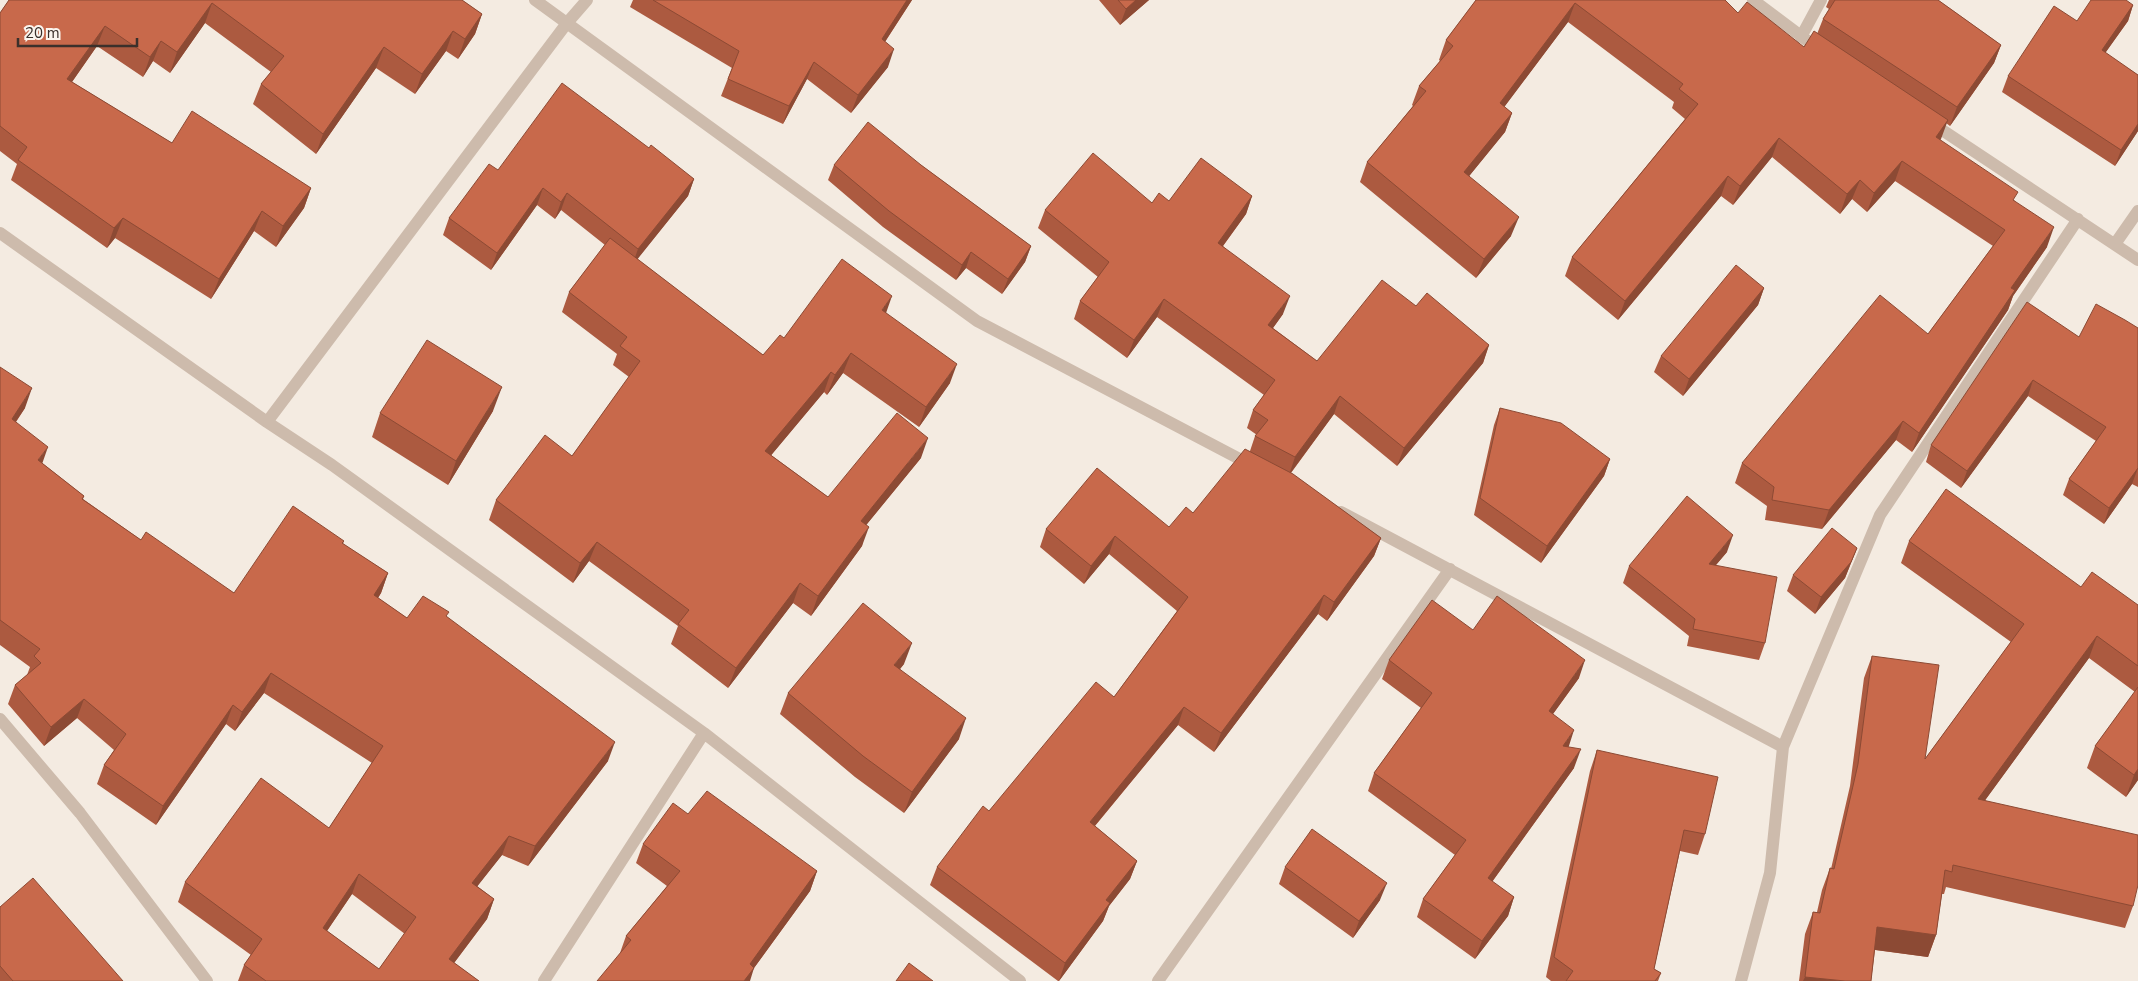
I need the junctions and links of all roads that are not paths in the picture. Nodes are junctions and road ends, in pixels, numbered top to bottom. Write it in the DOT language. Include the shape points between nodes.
graph roads {
  1 [pos="535,0"];
  2 [pos="587,0"];
  3 [pos="1753,0"];
  4 [pos="1822,0"];
  5 [pos="567,23"];
  6 [pos="1801,38"];
  7 [pos="1834,59"];
  8 [pos="1915,112"];
  9 [pos="2138,211"];
  10 [pos="2078,219"];
  11 [pos="0,233"];
  12 [pos="2114,244"];
  13 [pos="2138,260"];
  14 [pos="268,422"];
  15 [pos="1265,472"];
  16 [pos="1327,504"];
  17 [pos="1450,569"];
  18 [pos="0,719"];
  19 [pos="704,733"];
  20 [pos="1783,747"];
  21 [pos="207,981"];
  22 [pos="544,981"];
  23 [pos="1020,981"];
  24 [pos="1158,981"];
  25 [pos="1741,981"];
  1 -- 5 [label="street"];
  2 -- 5 [label="street"];
  3 -- 6 [label="street"];
  4 -- 6 [label="street"];
  5 -- 14 [label="street"];
  5 -- 15 [label="street" via="977,321"];
  6 -- 7 [label="street"];
  8 -- 10 [label="street"];
  9 -- 12 [label="street"];
  10 -- 12 [label="street"];
  10 -- 20 [label="street" via="1880,514"];
  11 -- 14 [label="street"];
  12 -- 13 [label="street"];
  14 -- 19 [label="street"];
  16 -- 17 [label="street"];
  17 -- 20 [label="street"];
  17 -- 24 [label="street"];
  18 -- 21 [label="street" via="80,813"];
  19 -- 22 [label="street"];
  19 -- 23 [label="street"];
  20 -- 25 [label="street" via="1770,873"];
}
